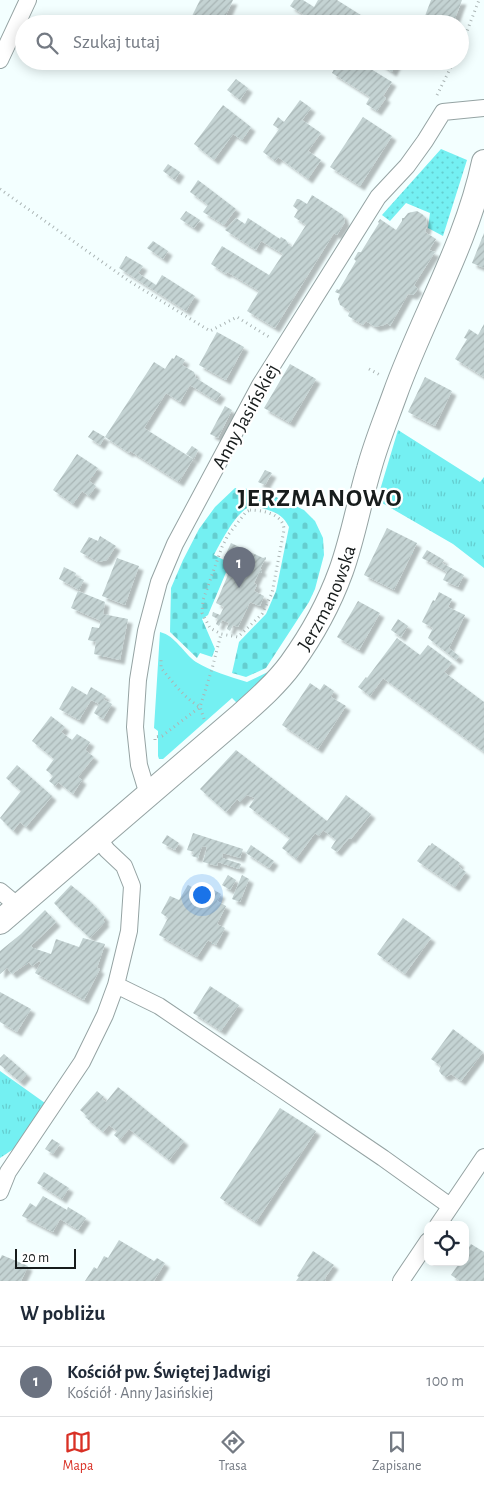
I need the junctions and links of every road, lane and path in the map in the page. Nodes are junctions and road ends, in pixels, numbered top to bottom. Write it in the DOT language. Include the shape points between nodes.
graph roads {
  1 [pos="28,0"];
  2 [pos="480,0"];
  3 [pos="21,15"];
  4 [pos="469,26"];
  5 [pos="15,28"];
  6 [pos="0,60"];
  7 [pos="484,108"];
  8 [pos="484,162"];
  9 [pos="0,189"];
  10 [pos="277,341"];
  11 [pos="221,634"];
  12 [pos="162,652"];
  13 [pos="200,706"];
  14 [pos="207,724"];
  15 [pos="155,744"];
  16 [pos="151,793"];
  17 [pos="98,838"];
  18 [pos="0,891"];
  19 [pos="18,906"];
  20 [pos="0,922"];
  21 [pos="116,985"];
  22 [pos="484,1157"];
  23 [pos="0,1192"];
  24 [pos="450,1206"];
  25 [pos="441,1221"];
  26 [pos="424,1247"];
  27 [pos="401,1281"];
  1 -- 3 [label="street"];
  2 -- 4 [label="path"];
  5 -- 6 [label="street"];
  7 -- 16 [label="street, Anny Jasińskiej" via="443,112 407,166 378,197 260,385 175,544 159,582 138,680 135,727 139,765"];
  8 -- 16 [label="street, Jerzmanowska" via="466,224 395,393 369,467 341,570 311,634 272,686"];
  9 -- 10 [label="path" via="130,281 210,331 237,317"];
  11 -- 11 [label="path" via="210,628 202,613 203,600 222,547 246,512 256,510 279,518 284,530 272,593 265,608 238,637"];
  11 -- 13 [label="path"];
  12 -- 13 [label="path" via="161,668 191,702"];
  13 -- 14 [label="path"];
  13 -- 15 [label="path" via="162,736 155,737"];
  16 -- 17 [label="street, Jerzmanowska"];
  17 -- 19 [label="street, Jerzmanowska"];
  17 -- 21 [label="street" via="124,866 132,886 129,931"];
  18 -- 19 [label="street"];
  19 -- 20 [label="street, Jerzmanowska"];
  21 -- 23 [label="street" via="82,1062 8,1172"];
  21 -- 24 [label="street" via="167,1011"];
  22 -- 24 [label="street"];
  24 -- 25 [label="street"];
  26 -- 27 [label="street"];
}
